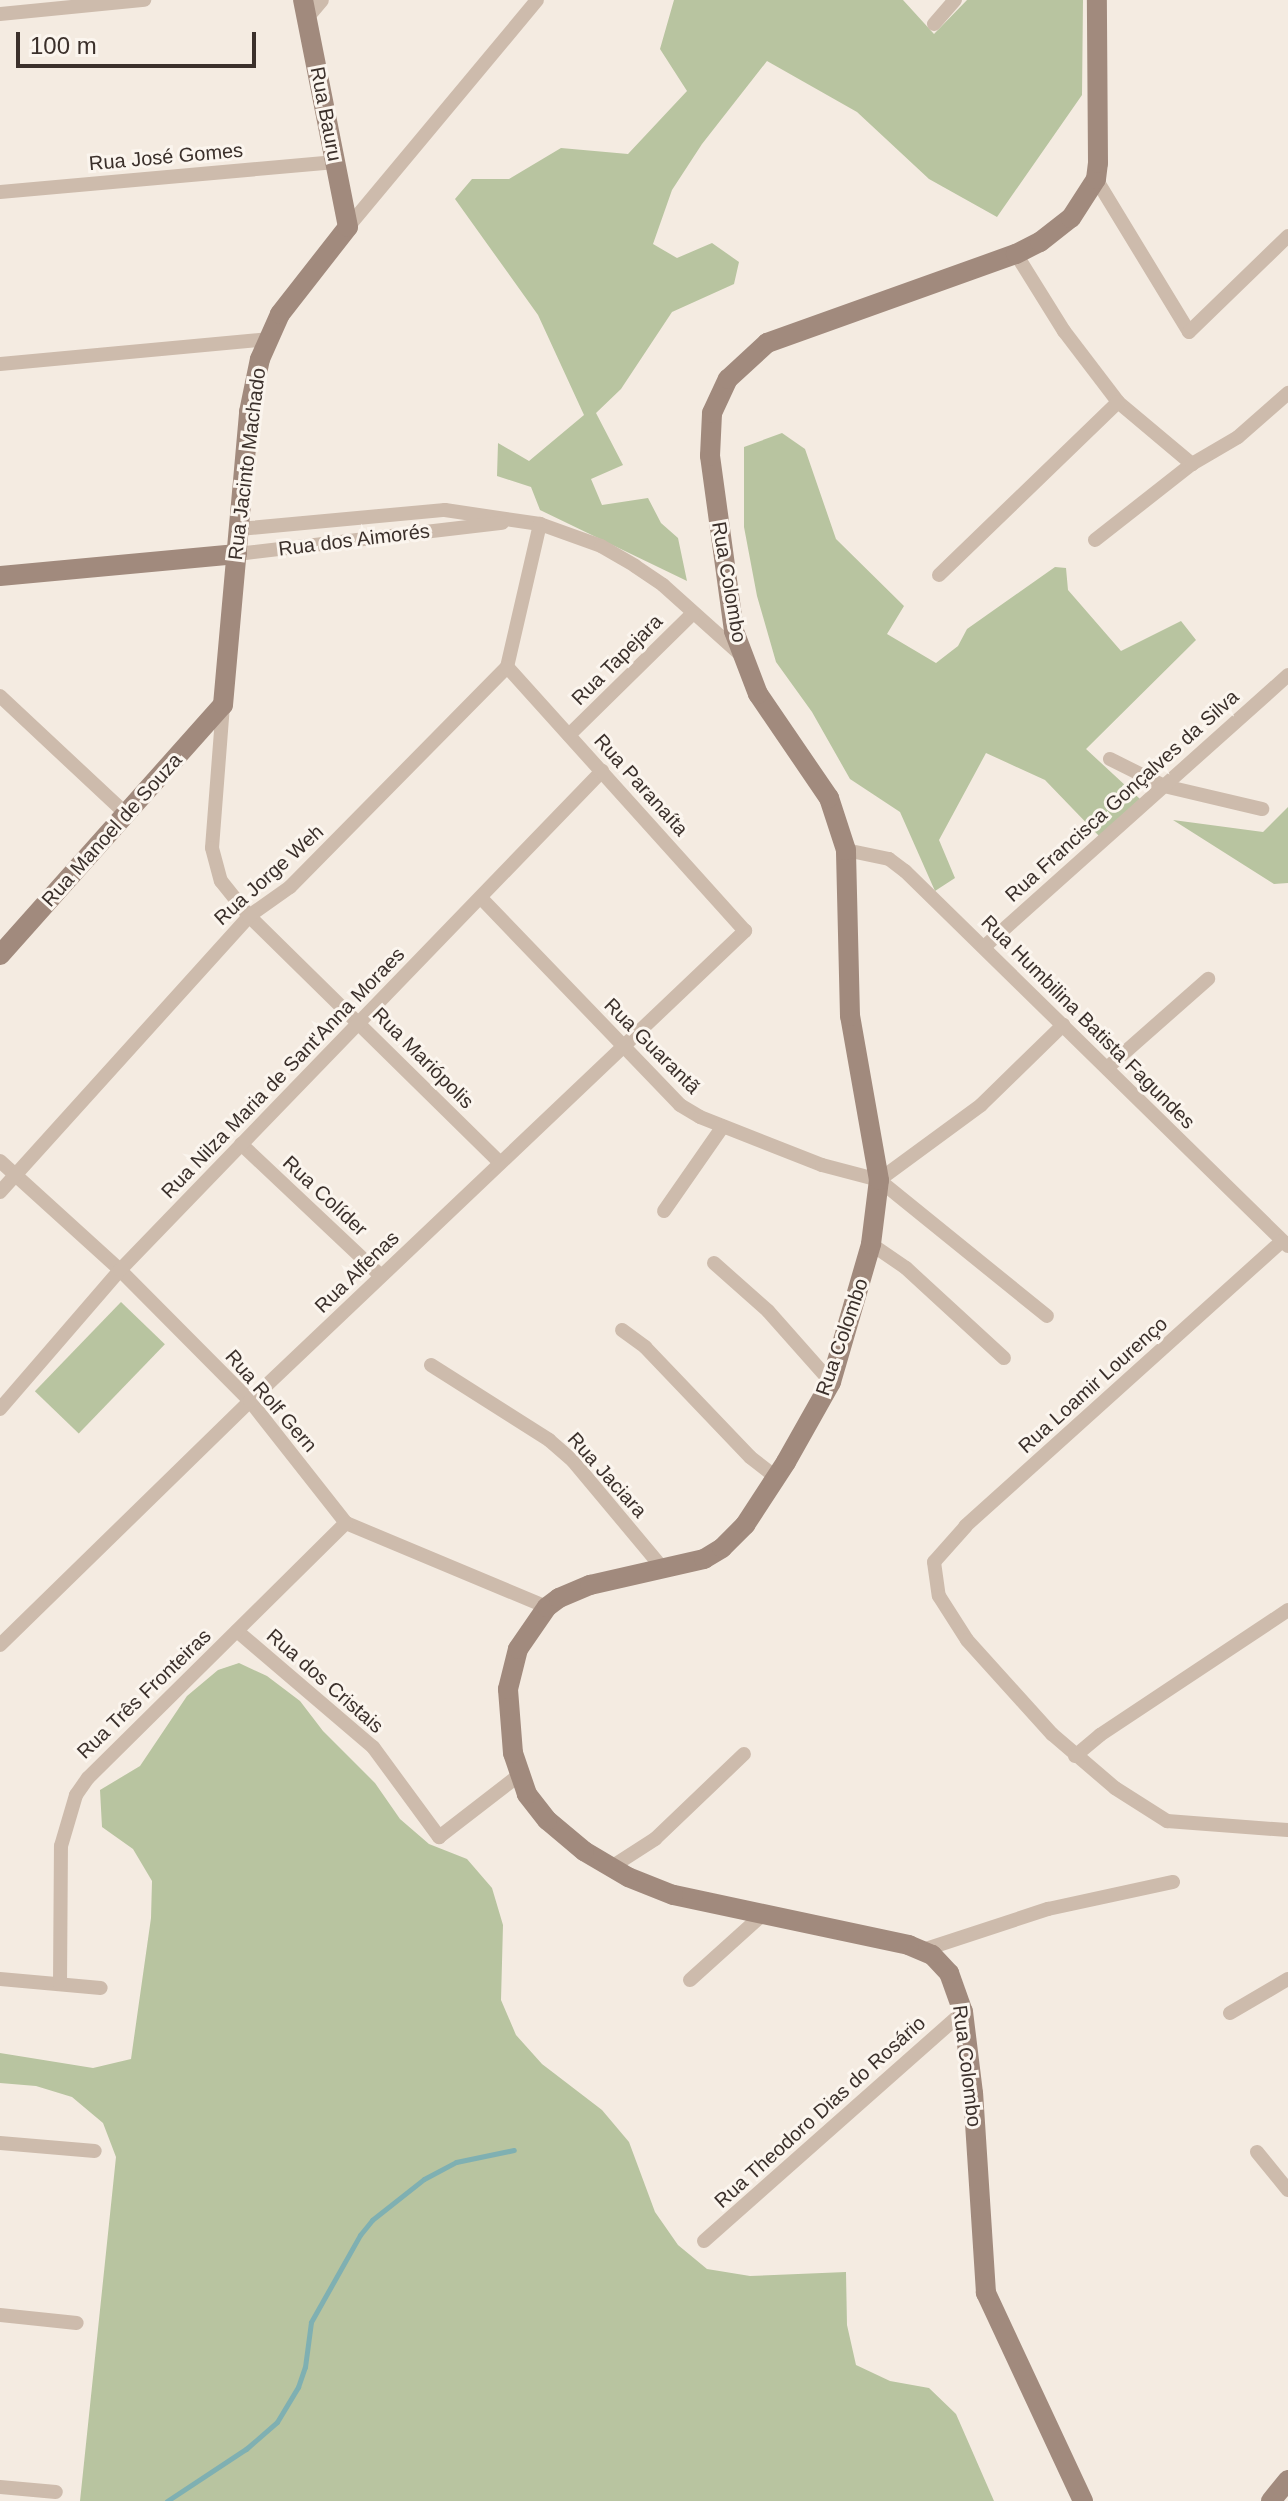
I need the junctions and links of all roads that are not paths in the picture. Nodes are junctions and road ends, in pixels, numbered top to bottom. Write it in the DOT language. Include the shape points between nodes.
graph roads {
  1 [pos="144,0"];
  2 [pos="322,0"];
  3 [pos="537,0"];
  4 [pos="955,0"];
  5 [pos="1097,0"];
  6 [pos="305,9"];
  7 [pos="0,14"];
  8 [pos="934,24"];
  9 [pos="336,162"];
  10 [pos="1096,179"];
  11 [pos="0,192"];
  12 [pos="348,227"];
  13 [pos="1288,236"];
  14 [pos="1016,254"];
  15 [pos="267,339"];
  16 [pos="0,364"];
  17 [pos="1288,393"];
  18 [pos="1118,402"];
  19 [pos="1192,464"];
  20 [pos="518,521"];
  21 [pos="540,524"];
  22 [pos="239,529"];
  23 [pos="1095,540"];
  24 [pos="237,554"];
  25 [pos="939,575"];
  26 [pos="0,576"];
  27 [pos="692,614"];
  28 [pos="742,656"];
  29 [pos="507,667"];
  30 [pos="1288,675"];
  31 [pos="0,696"];
  32 [pos="223,705"];
  33 [pos="569,735"];
  34 [pos="1110,759"];
  35 [pos="602,771"];
  36 [pos="1164,786"];
  37 [pos="1262,809"];
  38 [pos="126,814"];
  39 [pos="846,850"];
  40 [pos="481,898"];
  41 [pos="249,916"];
  42 [pos="745,931"];
  43 [pos="3,945"];
  44 [pos="984,947"];
  45 [pos="1208,979"];
  46 [pos="359,1023"];
  47 [pos="1063,1025"];
  48 [pos="623,1047"];
  49 [pos="1107,1068"];
  50 [pos="723,1126"];
  51 [pos="241,1144"];
  52 [pos="0,1161"];
  53 [pos="500,1163"];
  54 [pos="16,1175"];
  55 [pos="879,1180"];
  56 [pos="0,1192"];
  57 [pos="664,1211"];
  58 [pos="871,1244"];
  59 [pos="1285,1244"];
  60 [pos="714,1263"];
  61 [pos="120,1270"];
  62 [pos="381,1276"];
  63 [pos="1047,1316"];
  64 [pos="622,1330"];
  65 [pos="1004,1358"];
  66 [pos="431,1365"];
  67 [pos="831,1382"];
  68 [pos="250,1401"];
  69 [pos="0,1409"];
  70 [pos="776,1477"];
  71 [pos="346,1523"];
  72 [pos="664,1570"];
  73 [pos="547,1607"];
  74 [pos="1288,1610"];
  75 [pos="237,1631"];
  76 [pos="3,1637"];
  77 [pos="744,1754"];
  78 [pos="1075,1756"];
  79 [pos="518,1776"];
  80 [pos="1288,1830"];
  81 [pos="610,1868"];
  82 [pos="1173,1882"];
  83 [pos="761,1916"];
  84 [pos="923,1950"];
  85 [pos="0,1979"];
  86 [pos="1288,1979"];
  87 [pos="690,1980"];
  88 [pos="60,1984"];
  89 [pos="101,1988"];
  90 [pos="963,2012"];
  91 [pos="1230,2013"];
  92 [pos="0,2143"];
  93 [pos="95,2151"];
  94 [pos="1257,2152"];
  95 [pos="1288,2190"];
  96 [pos="704,2241"];
  97 [pos="0,2315"];
  98 [pos="77,2323"];
  99 [pos="1288,2480"];
  100 [pos="0,2487"];
  101 [pos="56,2492"];
  102 [pos="1083,2501"];
  103 [pos="1271,2501"];
  1 -- 7 [label="street"];
  2 -- 6 [label="street"];
  3 -- 12 [label="street, Rua Jacinto Machado"];
  4 -- 8 [label="street"];
  5 -- 10 [label="street, Rua Colombo" via="1101,128"];
  6 -- 9 [label="street, Rua Bauru"];
  9 -- 11 [label="street, Rua José Gomes"];
  9 -- 12 [label="street, Rua Bauru"];
  10 -- 13 [label="street" via="1189,332"];
  10 -- 14 [label="street, Rua Colombo" via="1071,218"];
  12 -- 15 [label="street, Rua Jacinto Machado" via="297,290"];
  14 -- 18 [label="street" via="1064,331"];
  14 -- 28 [label="street, Rua Colombo" via="784,335 753,353 728,379 712,413 710,456 729,602"];
  15 -- 16 [label="street"];
  15 -- 22 [label="street, Rua Jacinto Machado" via="249,412"];
  17 -- 19 [label="street" via="1238,437"];
  18 -- 19 [label="street"];
  18 -- 25 [label="street"];
  19 -- 23 [label="street"];
  20 -- 21 [label="street, Rua dos Aimorés"];
  20 -- 22 [label="street, Rua dos Aimorés" via="445,510 406,511"];
  20 -- 24 [label="street, Rua dos Aimorés"];
  21 -- 27 [label="street, Rua dos Aimorés" via="601,546 635,566"];
  21 -- 29 [label="street"];
  22 -- 24 [label="street, Rua Jacinto Machado"];
  24 -- 26 [label="street, Rua dos Aimorés"];
  24 -- 32 [label="street, Rua Jacinto Machado"];
  27 -- 28 [label="street, Rua dos Aimorés"];
  27 -- 33 [label="street, Rua Tapejara"];
  28 -- 39 [label="street, Rua Colombo" via="758,694 829,798"];
  29 -- 33 [label="street, Rua Paranaíta"];
  29 -- 41 [label="street, Rua Jorge Weh" via="290,887"];
  30 -- 36 [label="street, Rua Francisca Gonçalves da Silva"];
  31 -- 38 [label="street"];
  32 -- 38 [label="street, Rua Manoel de Souza"];
  32 -- 41 [label="street, Rua Jacinto Machado" via="212,848 221,881"];
  33 -- 35 [label="street, Rua Paranaíta"];
  34 -- 36 [label="street"];
  35 -- 40 [label="street, Rua Nilza Maria de Sant'Anna Moraes"];
  35 -- 42 [label="street, Rua Paranaíta"];
  36 -- 37 [label="street"];
  36 -- 44 [label="street, Rua Francisca Gonçalves da Silva"];
  38 -- 43 [label="street, Rua Manoel de Souza"];
  39 -- 44 [label="street, Rua Humbilina Batista Fagundes" via="871,853 897,865"];
  39 -- 55 [label="street, Rua Colombo" via="850,1016"];
  40 -- 46 [label="street, Rua Nilza Maria de Sant'Anna Moraes"];
  40 -- 48 [label="street, Rua Guarantã"];
  41 -- 46 [label="street, Rua Mariópolis"];
  41 -- 54 [label="street, Rua Jorge Weh"];
  42 -- 48 [label="street, Rua Alfenas"];
  44 -- 47 [label="street, Rua Humbilina Batista Fagundes"];
  45 -- 49 [label="street"];
  46 -- 51 [label="street, Rua Nilza Maria de Sant'Anna Moraes"];
  46 -- 53 [label="street, Rua Mariópolis"];
  47 -- 49 [label="street, Rua Humbilina Batista Fagundes"];
  47 -- 55 [label="street" via="981,1105"];
  48 -- 50 [label="street, Rua Guarantã" via="680,1105"];
  48 -- 53 [label="street, Rua Alfenas"];
  49 -- 59 [label="street, Rua Humbilina Batista Fagundes"];
  50 -- 55 [label="street, Rua Guarantã" via="822,1165"];
  50 -- 57 [label="street"];
  51 -- 61 [label="street, Rua Nilza Maria de Sant'Anna Moraes"];
  51 -- 62 [label="street, Rua Colíder"];
  52 -- 54 [label="street, Rua Rolf Gern"];
  53 -- 62 [label="street, Rua Alfenas"];
  54 -- 56 [label="street, Rua Jorge Weh"];
  54 -- 61 [label="street, Rua Rolf Gern"];
  55 -- 58 [label="street, Rua Colombo"];
  55 -- 63 [label="street"];
  58 -- 65 [label="street" via="906,1268"];
  58 -- 67 [label="street, Rua Colombo"];
  59 -- 78 [label="street, Rua Loamir Lourenço" via="966,1526 934,1562 939,1596 967,1640"];
  60 -- 67 [label="street" via="768,1311"];
  61 -- 68 [label="street, Rua Rolf Gern"];
  61 -- 69 [label="street, Rua Nilza Maria de Sant'Anna Moraes"];
  62 -- 68 [label="street, Rua Alfenas"];
  64 -- 70 [label="street"];
  66 -- 72 [label="street, Rua Jaciara" via="573,1461"];
  67 -- 70 [label="street, Rua Colombo"];
  68 -- 71 [label="street, Rua Rolf Gern"];
  68 -- 76 [label="street, Rua Alfenas"];
  70 -- 72 [label="street, Rua Colombo" via="745,1525 722,1548"];
  71 -- 73 [label="street, Rua Rolf Gern"];
  71 -- 75 [label="street, Rua Três Fronteiras"];
  72 -- 73 [label="street, Rua Colombo" via="590,1585"];
  73 -- 79 [label="street, Rua Colombo" via="511,1668 509,1710"];
  74 -- 78 [label="street"];
  75 -- 79 [label="street, Rua dos Cristais" via="373,1747 439,1837"];
  75 -- 88 [label="street, Rua Três Fronteiras" via="76,1795 61,1846"];
  77 -- 81 [label="street" via="655,1839"];
  78 -- 80 [label="street" via="1167,1821"];
  79 -- 81 [label="street, Rua Colombo" via="547,1820"];
  81 -- 83 [label="street, Rua Colombo" via="673,1895"];
  82 -- 84 [label="street" via="1048,1909"];
  83 -- 84 [label="street, Rua Colombo"];
  83 -- 87 [label="street"];
  84 -- 90 [label="street, Rua Colombo" via="949,1973"];
  85 -- 88 [label="street"];
  86 -- 91 [label="street"];
  88 -- 89 [label="street"];
  90 -- 96 [label="street, Rua Theodoro Dias do Rosário"];
  90 -- 102 [label="street, Rua Colombo" via="986,2293"];
  92 -- 93 [label="street"];
  94 -- 95 [label="street"];
  97 -- 98 [label="street"];
  99 -- 103 [label="street"];
  100 -- 101 [label="street"];
}
